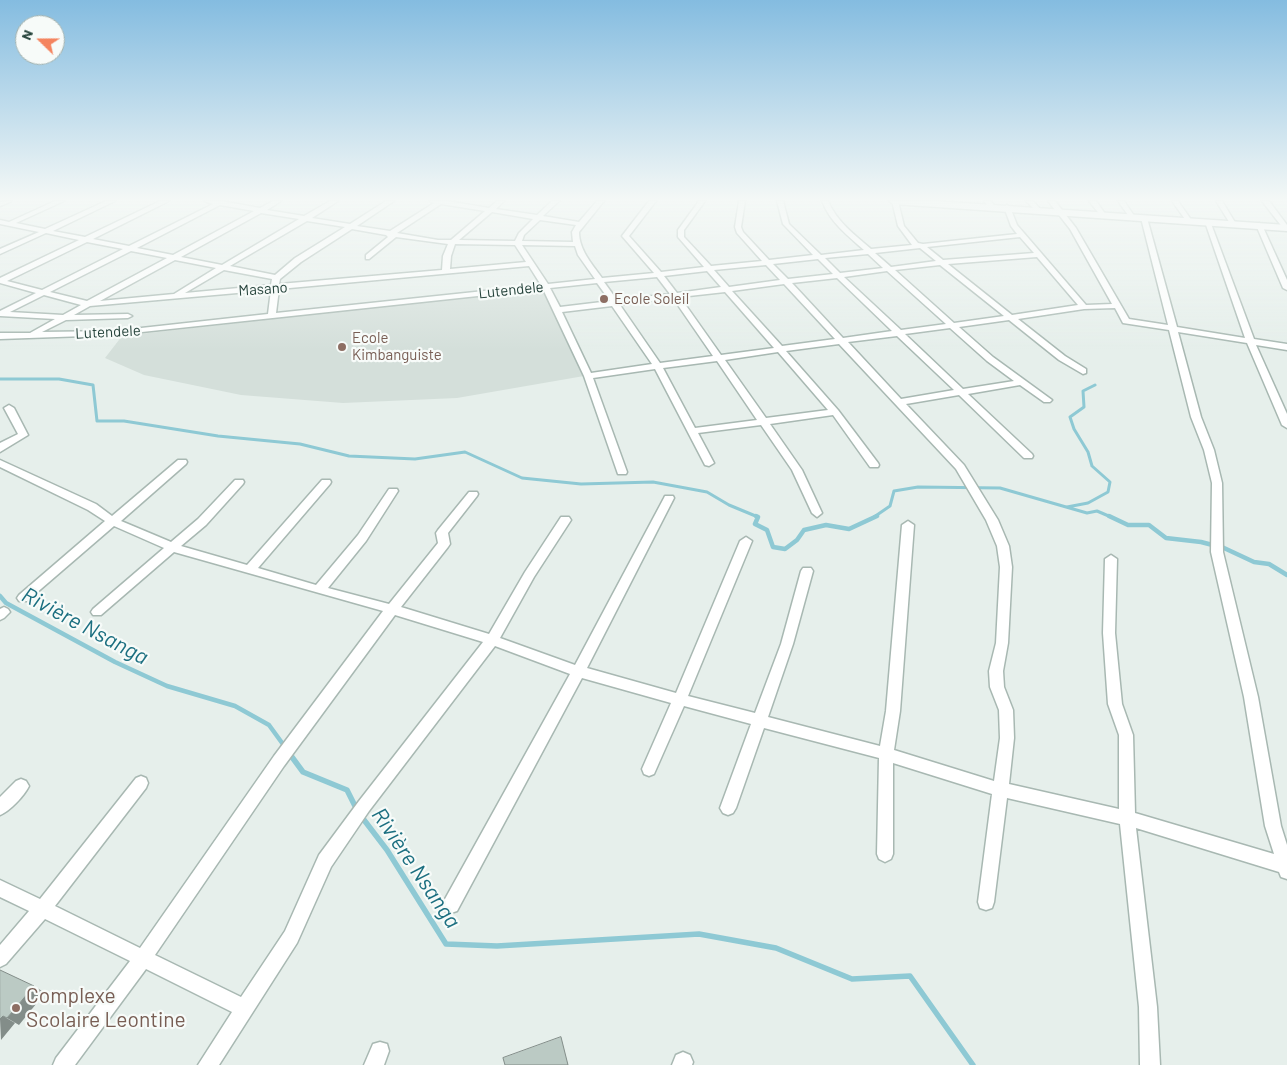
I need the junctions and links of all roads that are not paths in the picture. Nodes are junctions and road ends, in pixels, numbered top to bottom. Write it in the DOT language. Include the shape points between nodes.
graph roads {
  1 [pos="64,251"];
  2 [pos="125,251"];
  3 [pos="142,251"];
  4 [pos="187,251"];
  5 [pos="250,251"];
  6 [pos="312,251"];
  7 [pos="375,251"];
  8 [pos="449,251"];
  9 [pos="522,251"];
  10 [pos="581,251"];
  11 [pos="638,251"];
  12 [pos="693,251"];
  13 [pos="755,251"];
  14 [pos="812,251"];
  15 [pos="869,251"];
  16 [pos="925,251"];
  17 [pos="1037,251"];
  18 [pos="1085,251"];
  19 [pos="1153,251"];
  20 [pos="1218,251"];
  21 [pos="1274,251"];
  22 [pos="1040,254"];
  23 [pos="369,257"];
  24 [pos="818,257"];
  25 [pos="174,258"];
  26 [pos="764,262"];
  27 [pos="940,262"];
  28 [pos="529,264"];
  29 [pos="219,268"];
  30 [pos="708,269"];
  31 [pos="889,269"];
  32 [pos="446,271"];
  33 [pos="660,275"];
  34 [pos="837,275"];
  35 [pos="276,278"];
  36 [pos="600,280"];
  37 [pos="0,281"];
  38 [pos="784,282"];
  39 [pos="546,287"];
  40 [pos="274,288"];
  41 [pos="1287,288"];
  42 [pos="728,290"];
  43 [pos="44,292"];
  44 [pos="177,295"];
  45 [pos="674,295"];
  46 [pos="615,302"];
  47 [pos="88,304"];
  48 [pos="1118,306"];
  49 [pos="1084,307"];
  50 [pos="557,310"];
  51 [pos="0,314"];
  52 [pos="128,316"];
  53 [pos="272,316"];
  54 [pos="64,317"];
  55 [pos="1009,318"];
  56 [pos="951,324"];
  57 [pos="1175,330"];
  58 [pos="897,332"];
  59 [pos="30,335"];
  60 [pos="0,336"];
  61 [pos="841,341"];
  62 [pos="1251,342"];
  63 [pos="1287,347"];
  64 [pos="780,348"];
  65 [pos="720,359"];
  66 [pos="659,368"];
  67 [pos="1083,371"];
  68 [pos="588,376"];
  69 [pos="1022,382"];
  70 [pos="960,392"];
  71 [pos="1048,400"];
  72 [pos="900,402"];
  73 [pos="9,408"];
  74 [pos="835,412"];
  75 [pos="764,422"];
  76 [pos="1287,425"];
  77 [pos="694,431"];
  78 [pos="0,449"];
  79 [pos="1028,456"];
  80 [pos="182,462"];
  81 [pos="0,463"];
  82 [pos="709,463"];
  83 [pos="874,465"];
  84 [pos="622,472"];
  85 [pos="240,482"];
  86 [pos="326,482"];
  87 [pos="393,491"];
  88 [pos="473,494"];
  89 [pos="669,498"];
  90 [pos="817,514"];
  91 [pos="565,520"];
  92 [pos="114,522"];
  93 [pos="908,525"];
  94 [pos="746,540"];
  95 [pos="174,548"];
  96 [pos="1111,558"];
  97 [pos="250,570"];
  98 [pos="807,571"];
  99 [pos="319,590"];
  100 [pos="23,598"];
  101 [pos="392,609"];
  102 [pos="97,612"];
  103 [pos="492,640"];
  104 [pos="578,671"];
  105 [pos="680,701"];
  106 [pos="758,719"];
  107 [pos="886,754"];
  108 [pos="649,769"];
  109 [pos="140,783"];
  110 [pos="22,786"];
  111 [pos="999,789"];
  112 [pos="0,808"];
  113 [pos="728,808"];
  114 [pos="1127,818"];
  115 [pos="885,854"];
  116 [pos="1286,868"];
  117 [pos="0,888"];
  118 [pos="986,902"];
  119 [pos="451,905"];
  120 [pos="43,908"];
  121 [pos="0,958"];
  122 [pos="142,958"];
  123 [pos="245,1009"];
  124 [pos="63,1065"];
  125 [pos="208,1065"];
  126 [pos="1150,1065"];
  1 -- 37 [label="street"];
  2 -- 43 [label="street"];
  3 -- 25 [label="street"];
  4 -- 25 [label="street"];
  5 -- 29 [label="street"];
  6 -- 35 [label="street"];
  7 -- 23 [label="street"];
  8 -- 32 [label="street"];
  9 -- 28 [label="street"];
  10 -- 36 [label="street"];
  11 -- 33 [label="street"];
  12 -- 30 [label="street"];
  13 -- 26 [label="street"];
  14 -- 24 [label="street"];
  15 -- 24 [label="street, Lutendele"];
  15 -- 31 [label="street"];
  16 -- 27 [label="street"];
  17 -- 22 [label="street"];
  18 -- 48 [label="street"];
  19 -- 57 [label="street"];
  20 -- 62 [label="street"];
  21 -- 41 [label="street"];
  22 -- 27 [label="street"];
  22 -- 49 [label="street"];
  24 -- 26 [label="street, Lutendele"];
  24 -- 34 [label="street"];
  25 -- 29 [label="street"];
  25 -- 47 [label="street"];
  26 -- 30 [label="street, Lutendele"];
  26 -- 38 [label="street"];
  27 -- 31 [label="street"];
  27 -- 55 [label="street"];
  28 -- 32 [label="street, Masano"];
  28 -- 39 [label="street"];
  29 -- 35 [label="street"];
  29 -- 44 [label="street"];
  30 -- 33 [label="street, Lutendele"];
  30 -- 42 [label="street"];
  31 -- 34 [label="street"];
  31 -- 56 [label="street"];
  32 -- 40 [label="street, Masano"];
  33 -- 36 [label="street, Lutendele"];
  33 -- 45 [label="street"];
  34 -- 38 [label="street"];
  34 -- 58 [label="street"];
  35 -- 40 [label="street"];
  36 -- 39 [label="street, Lutendele"];
  36 -- 46 [label="street"];
  37 -- 43 [label="street, Masano"];
  38 -- 42 [label="street"];
  38 -- 61 [label="street"];
  39 -- 50 [label="street"];
  39 -- 53 [label="street, Lutendele"];
  40 -- 44 [label="street, Masano"];
  40 -- 53 [label="street"];
  42 -- 45 [label="street"];
  42 -- 64 [label="street"];
  43 -- 47 [label="street, Masano"];
  43 -- 51 [label="street"];
  44 -- 47 [label="street, Masano"];
  45 -- 46 [label="street"];
  45 -- 65 [label="street"];
  46 -- 50 [label="street"];
  46 -- 66 [label="street"];
  47 -- 54 [label="street"];
  48 -- 49 [label="street"];
  48 -- 57 [label="street" via="1128,322"];
  49 -- 55 [label="street"];
  50 -- 68 [label="street"];
  51 -- 54 [label="street"];
  52 -- 54 [label="street"];
  53 -- 59 [label="street, Lutendele" via="114,333"];
  54 -- 59 [label="street"];
  55 -- 56 [label="street"];
  55 -- 67 [label="street"];
  56 -- 58 [label="street"];
  56 -- 69 [label="street"];
  57 -- 62 [label="street"];
  57 -- 116 [label="street" via="1196,417 1217,483 1217,546 1251,697 1273,826"];
  58 -- 61 [label="street"];
  58 -- 70 [label="street"];
  59 -- 60 [label="street, Lutendele"];
  61 -- 64 [label="street"];
  61 -- 72 [label="street"];
  62 -- 63 [label="street"];
  62 -- 76 [label="street"];
  64 -- 65 [label="street"];
  64 -- 74 [label="street"];
  65 -- 66 [label="street"];
  65 -- 75 [label="street"];
  66 -- 68 [label="street"];
  66 -- 77 [label="street"];
  68 -- 84 [label="street"];
  69 -- 70 [label="street"];
  69 -- 71 [label="street"];
  70 -- 72 [label="street"];
  70 -- 79 [label="street"];
  72 -- 111 [label="street" via="960,467 982,502 1003,546 1006,567 1002,643 996,671 997,687 1006,710 1007,738"];
  73 -- 78 [label="street" via="23,435"];
  74 -- 75 [label="street"];
  74 -- 83 [label="street"];
  75 -- 77 [label="street"];
  75 -- 90 [label="street" via="797,470"];
  77 -- 82 [label="street"];
  80 -- 92 [label="street"];
  81 -- 92 [label="street" via="92,507"];
  85 -- 95 [label="street"];
  86 -- 97 [label="street"];
  87 -- 99 [label="street" via="362,538"];
  88 -- 101 [label="street" via="442,533 444,544"];
  89 -- 104 [label="street" via="614,608"];
  91 -- 103 [label="street"];
  92 -- 95 [label="street"];
  92 -- 100 [label="street"];
  93 -- 107 [label="street" via="893,711"];
  94 -- 105 [label="street"];
  95 -- 97 [label="street"];
  95 -- 102 [label="street"];
  96 -- 114 [label="street" via="1109,634 1115,704 1126,735"];
  97 -- 99 [label="street"];
  98 -- 106 [label="street" via="787,644"];
  99 -- 101 [label="street"];
  101 -- 103 [label="street"];
  101 -- 122 [label="street" via="279,761"];
  103 -- 104 [label="street"];
  103 -- 123 [label="street" via="325,861 291,937"];
  104 -- 105 [label="street"];
  104 -- 119 [label="street"];
  105 -- 106 [label="street"];
  105 -- 108 [label="street"];
  106 -- 107 [label="street"];
  106 -- 113 [label="street"];
  107 -- 111 [label="street"];
  107 -- 115 [label="street"];
  109 -- 120 [label="street"];
  110 -- 112 [label="street"];
  111 -- 114 [label="street"];
  111 -- 118 [label="street"];
  114 -- 116 [label="street"];
  114 -- 126 [label="street" via="1148,1007"];
  117 -- 120 [label="street"];
  120 -- 121 [label="street"];
  120 -- 122 [label="street"];
  122 -- 123 [label="street"];
  122 -- 124 [label="street"];
  123 -- 125 [label="street"];
}
